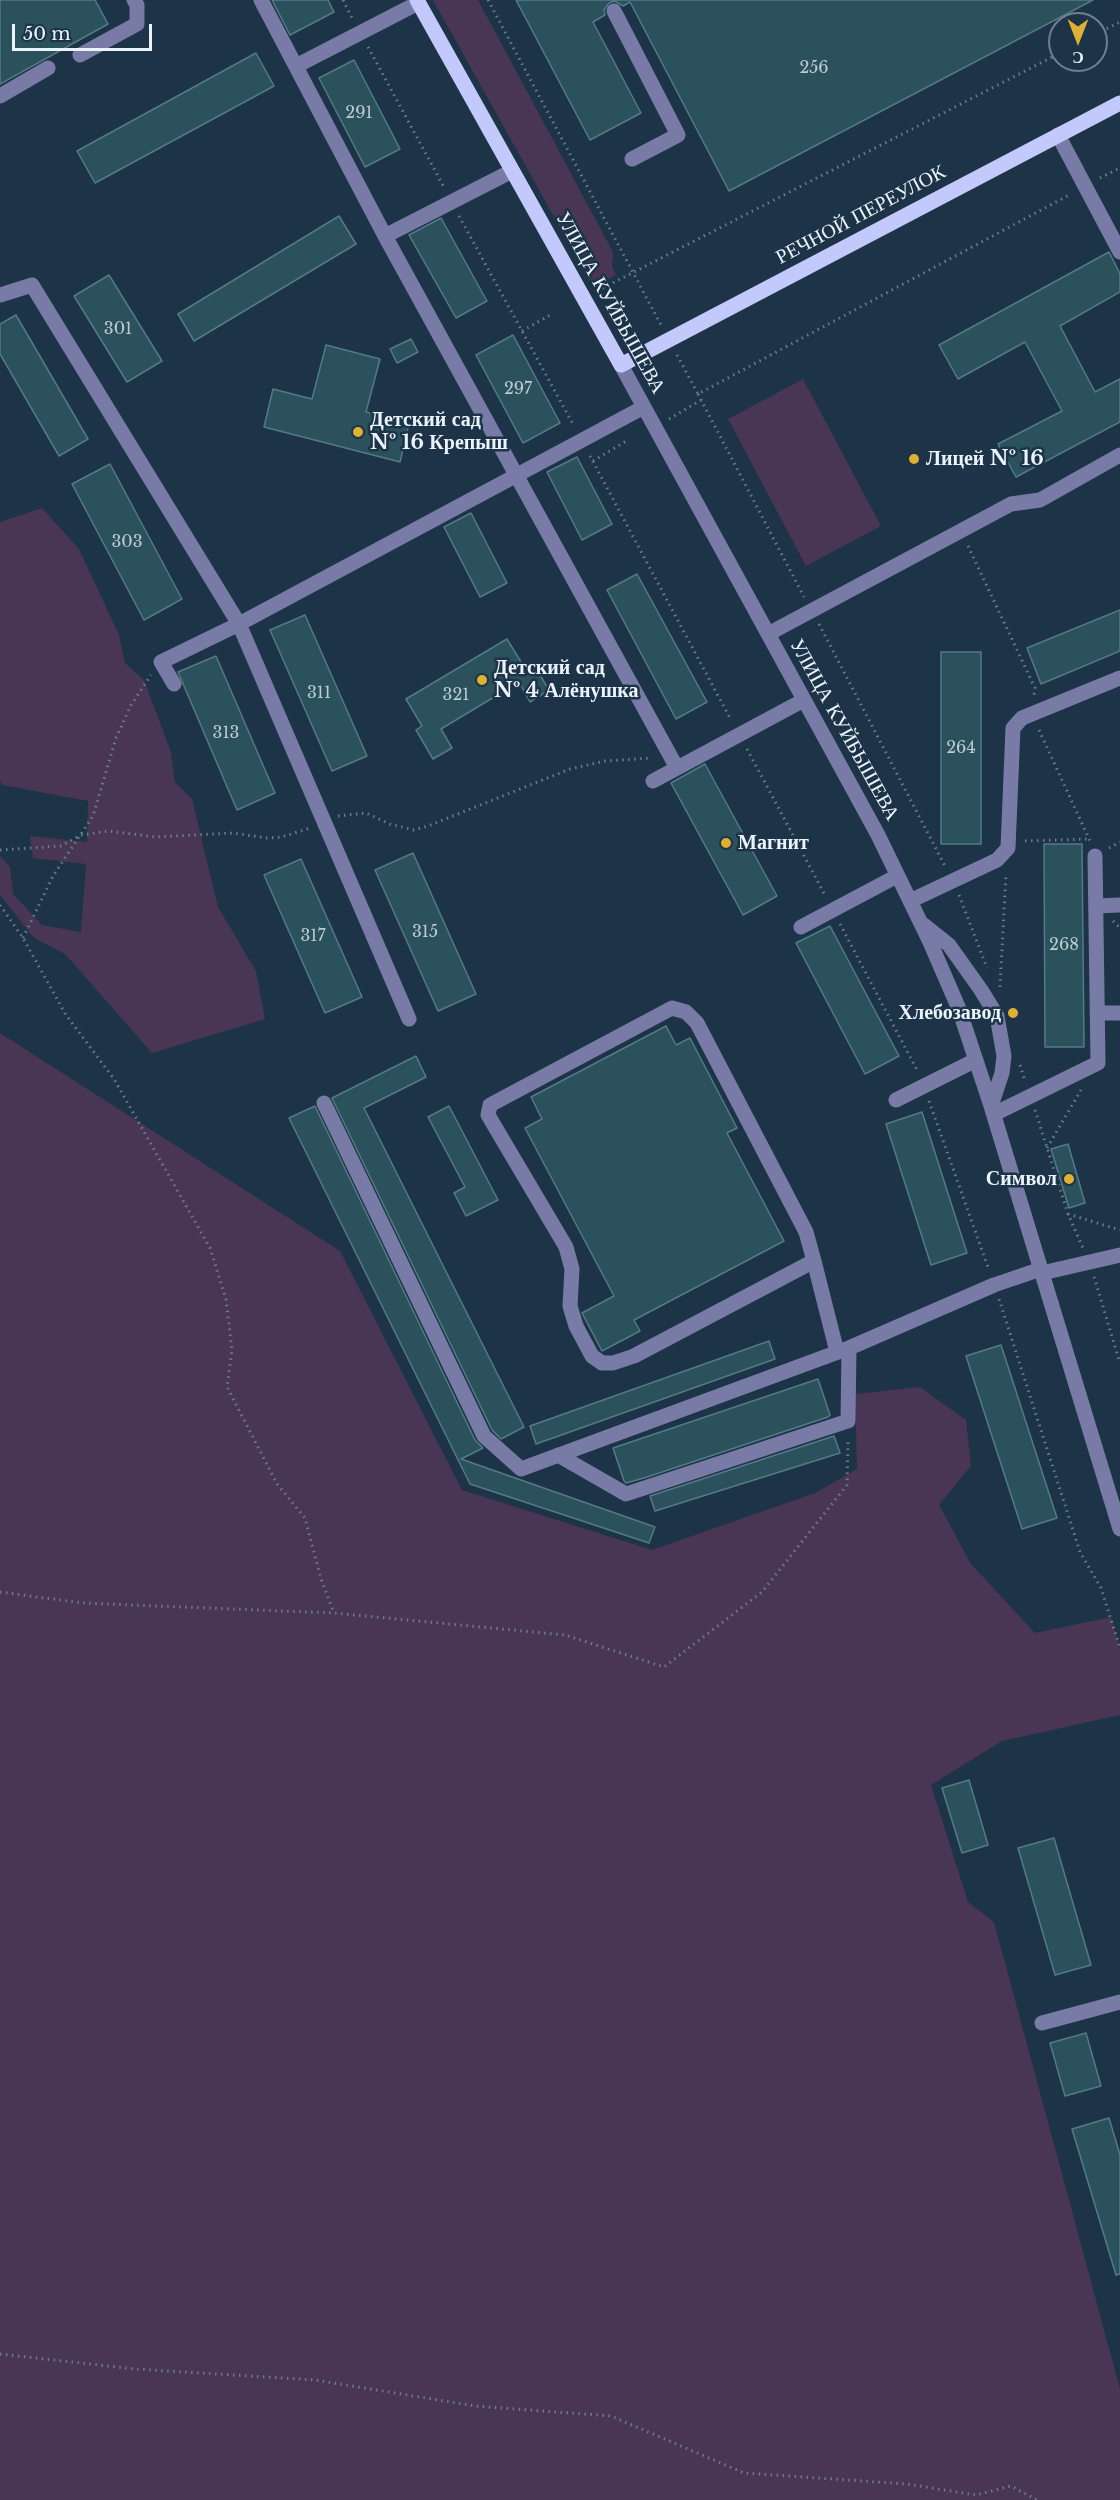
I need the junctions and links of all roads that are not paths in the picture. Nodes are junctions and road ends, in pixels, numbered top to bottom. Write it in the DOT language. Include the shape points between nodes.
graph roads {
  1 [pos="134,0"];
  2 [pos="261,0"];
  3 [pos="417,1"];
  4 [pos="614,11"];
  5 [pos="80,56"];
  6 [pos="296,66"];
  7 [pos="48,68"];
  8 [pos="0,96"];
  9 [pos="1120,103"];
  10 [pos="1058,135"];
  11 [pos="632,159"];
  12 [pos="512,171"];
  13 [pos="386,236"];
  14 [pos="1120,252"];
  15 [pos="0,295"];
  16 [pos="621,365"];
  17 [pos="644,407"];
  18 [pos="1120,455"];
  19 [pos="518,476"];
  20 [pos="238,624"];
  21 [pos="768,634"];
  22 [pos="1120,678"];
  23 [pos="174,684"];
  24 [pos="804,699"];
  25 [pos="677,768"];
  26 [pos="653,781"];
  27 [pos="1095,856"];
  28 [pos="897,876"];
  29 [pos="909,900"];
  30 [pos="1120,905"];
  31 [pos="1096,906"];
  32 [pos="919,920"];
  33 [pos="801,927"];
  34 [pos="1097,1012"];
  35 [pos="1120,1013"];
  36 [pos="409,1019"];
  37 [pos="976,1060"];
  38 [pos="896,1100"];
  39 [pos="324,1103"];
  40 [pos="992,1110"];
  41 [pos="1120,1255"];
  42 [pos="814,1260"];
  43 [pos="1041,1271"];
  44 [pos="843,1350"];
  45 [pos="558,1455"];
  46 [pos="1120,1529"];
  47 [pos="1120,2002"];
  48 [pos="1042,2023"];
  1 -- 5 [label="street" via="136,24"];
  2 -- 6 [label="street"];
  3 -- 6 [label="street"];
  3 -- 12 [label="main road, УЛИЦА КУЙБЫШЕВА"];
  4 -- 11 [label="street" via="678,135"];
  6 -- 13 [label="street"];
  7 -- 8 [label="street"];
  9 -- 10 [label="main road, РЕЧНОЙ ПЕРЕУЛОК"];
  10 -- 14 [label="street"];
  10 -- 16 [label="main road, РЕЧНОЙ ПЕРЕУЛОК"];
  12 -- 13 [label="street"];
  12 -- 16 [label="main road, УЛИЦА КУЙБЫШЕВА"];
  13 -- 19 [label="street"];
  15 -- 20 [label="street" via="32,285"];
  16 -- 17 [label="street, УЛИЦА КУЙБЫШЕВА"];
  17 -- 19 [label="street"];
  17 -- 21 [label="street, УЛИЦА КУЙБЫШЕВА"];
  18 -- 21 [label="street" via="1040,500 1011,504"];
  19 -- 20 [label="street"];
  19 -- 25 [label="street"];
  20 -- 23 [label="street" via="161,662"];
  20 -- 36 [label="street"];
  21 -- 24 [label="street, УЛИЦА КУЙБЫШЕВА"];
  22 -- 29 [label="street" via="1022,718 1013,728 1008,845 997,860"];
  24 -- 25 [label="street"];
  24 -- 28 [label="street, УЛИЦА КУЙБЫШЕВА"];
  25 -- 26 [label="street"];
  27 -- 31 [label="street"];
  28 -- 29 [label="street, УЛИЦА КУЙБЫШЕВА"];
  28 -- 33 [label="street"];
  29 -- 32 [label="street, УЛИЦА КУЙБЫШЕВА"];
  30 -- 31 [label="street"];
  31 -- 34 [label="street"];
  32 -- 37 [label="street, УЛИЦА КУЙБЫШЕВА"];
  32 -- 40 [label="street" via="948,945 997,1016 1004,1056"];
  34 -- 35 [label="street"];
  34 -- 40 [label="street" via="1098,1063"];
  37 -- 38 [label="street"];
  37 -- 40 [label="street, УЛИЦА КУЙБЫШЕВА"];
  39 -- 45 [label="street" via="484,1436 521,1469"];
  40 -- 43 [label="street, УЛИЦА КУЙБЫШЕВА"];
  41 -- 43 [label="street"];
  42 -- 42 [label="street" via="806,1232 697,1023 686,1012 672,1008 490,1105 488,1115 566,1247 572,1269 570,1306 576,1326 592,1356 602,1363 634,1356"];
  42 -- 44 [label="street"];
  43 -- 44 [label="street" via="994,1285"];
  43 -- 46 [label="street, УЛИЦА КУЙБЫШЕВА"];
  44 -- 45 [label="street"];
  44 -- 45 [label="street" via="848,1421 626,1494"];
  47 -- 48 [label="street"];
}
